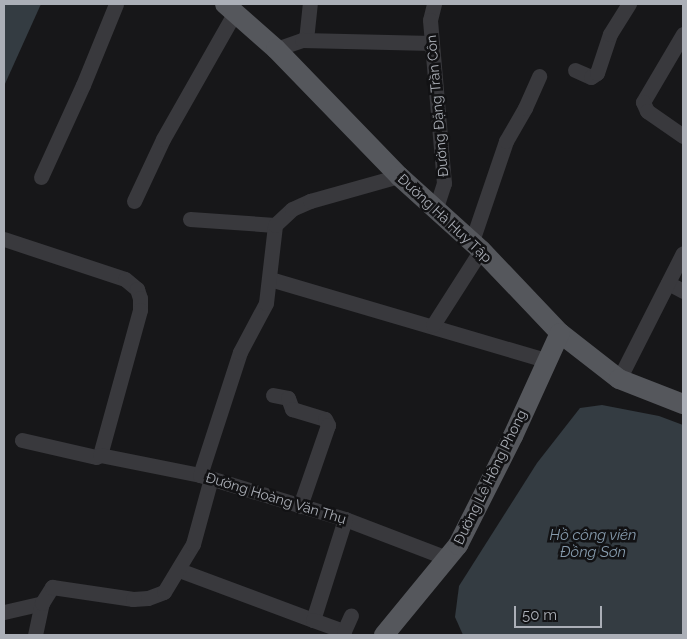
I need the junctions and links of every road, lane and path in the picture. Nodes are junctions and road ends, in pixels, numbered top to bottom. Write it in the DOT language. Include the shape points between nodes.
graph roads {
  1 [pos="116,4"];
  2 [pos="310,4"];
  3 [pos="434,4"];
  4 [pos="629,4"];
  5 [pos="230,8"];
  6 [pos="683,34"];
  7 [pos="306,40"];
  8 [pos="432,43"];
  9 [pos="276,49"];
  10 [pos="575,70"];
  11 [pos="539,76"];
  12 [pos="683,136"];
  13 [pos="399,176"];
  14 [pos="41,177"];
  15 [pos="134,201"];
  16 [pos="436,207"];
  17 [pos="190,220"];
  18 [pos="275,225"];
  19 [pos="4,239"];
  20 [pos="476,246"];
  21 [pos="682,257"];
  22 [pos="270,279"];
  23 [pos="668,283"];
  24 [pos="683,291"];
  25 [pos="433,325"];
  26 [pos="560,332"];
  27 [pos="545,360"];
  28 [pos="619,378"];
  29 [pos="273,395"];
  30 [pos="683,404"];
  31 [pos="22,440"];
  32 [pos="100,455"];
  33 [pos="206,477"];
  34 [pos="300,506"];
  35 [pos="345,520"];
  36 [pos="448,558"];
  37 [pos="180,570"];
  38 [pos="42,603"];
  39 [pos="4,612"];
  40 [pos="352,616"];
  41 [pos="313,620"];
  42 [pos="35,635"];
  43 [pos="384,635"];
  1 -- 14 [label="street"];
  2 -- 7 [label="street"];
  3 -- 8 [label="street, Đường Đặng Trần Côn" via="430,20"];
  4 -- 10 [label="street" via="614,26 597,73 591,77"];
  5 -- 9 [label="main road, Đường Hà Huy Tập"];
  5 -- 15 [label="street"];
  6 -- 12 [label="street" via="643,102 647,111"];
  7 -- 8 [label="street"];
  7 -- 9 [label="street"];
  8 -- 16 [label="street, Đường Đặng Trần Côn" via="444,183"];
  9 -- 13 [label="main road, Đường Hà Huy Tập"];
  11 -- 20 [label="street" via="506,141"];
  13 -- 16 [label="main road, Đường Hà Huy Tập"];
  13 -- 18 [label="street" via="310,201 292,209"];
  16 -- 20 [label="main road, Đường Hà Huy Tập"];
  17 -- 18 [label="street"];
  18 -- 22 [label="street"];
  19 -- 32 [label="street" via="112,274 137,290 140,310"];
  20 -- 25 [label="street"];
  20 -- 26 [label="main road, Đường Hà Huy Tập"];
  21 -- 23 [label="street"];
  22 -- 25 [label="street"];
  22 -- 33 [label="street" via="266,303 240,352"];
  23 -- 24 [label="street"];
  23 -- 28 [label="street"];
  25 -- 27 [label="street"];
  26 -- 27 [label="main road, Đường Lê Hồng Phong"];
  26 -- 28 [label="main road, Đường Hà Huy Tập"];
  27 -- 36 [label="main road, Đường Lê Hồng Phong" via="513,436 458,545"];
  28 -- 30 [label="main road, Đường Hà Huy Tập"];
  29 -- 34 [label="street" via="288,398 292,409 325,419 328,425"];
  31 -- 32 [label="street, Đường Hoàng Văn Thụ" via="96,457"];
  32 -- 33 [label="street, Đường Hoàng Văn Thụ"];
  33 -- 34 [label="street, Đường Hoàng Văn Thụ"];
  33 -- 37 [label="street" via="193,544"];
  34 -- 35 [label="street, Đường Hoàng Văn Thụ"];
  35 -- 36 [label="street, Đường Hoàng Văn Thụ"];
  35 -- 41 [label="street"];
  36 -- 43 [label="main road, Đường Lê Hồng Phong"];
  37 -- 38 [label="street" via="164,592 148,598 52,587"];
  37 -- 41 [label="street"];
  38 -- 39 [label="street"];
  38 -- 42 [label="street"];
  40 -- 41 [label="street" via="344,631"];
}
